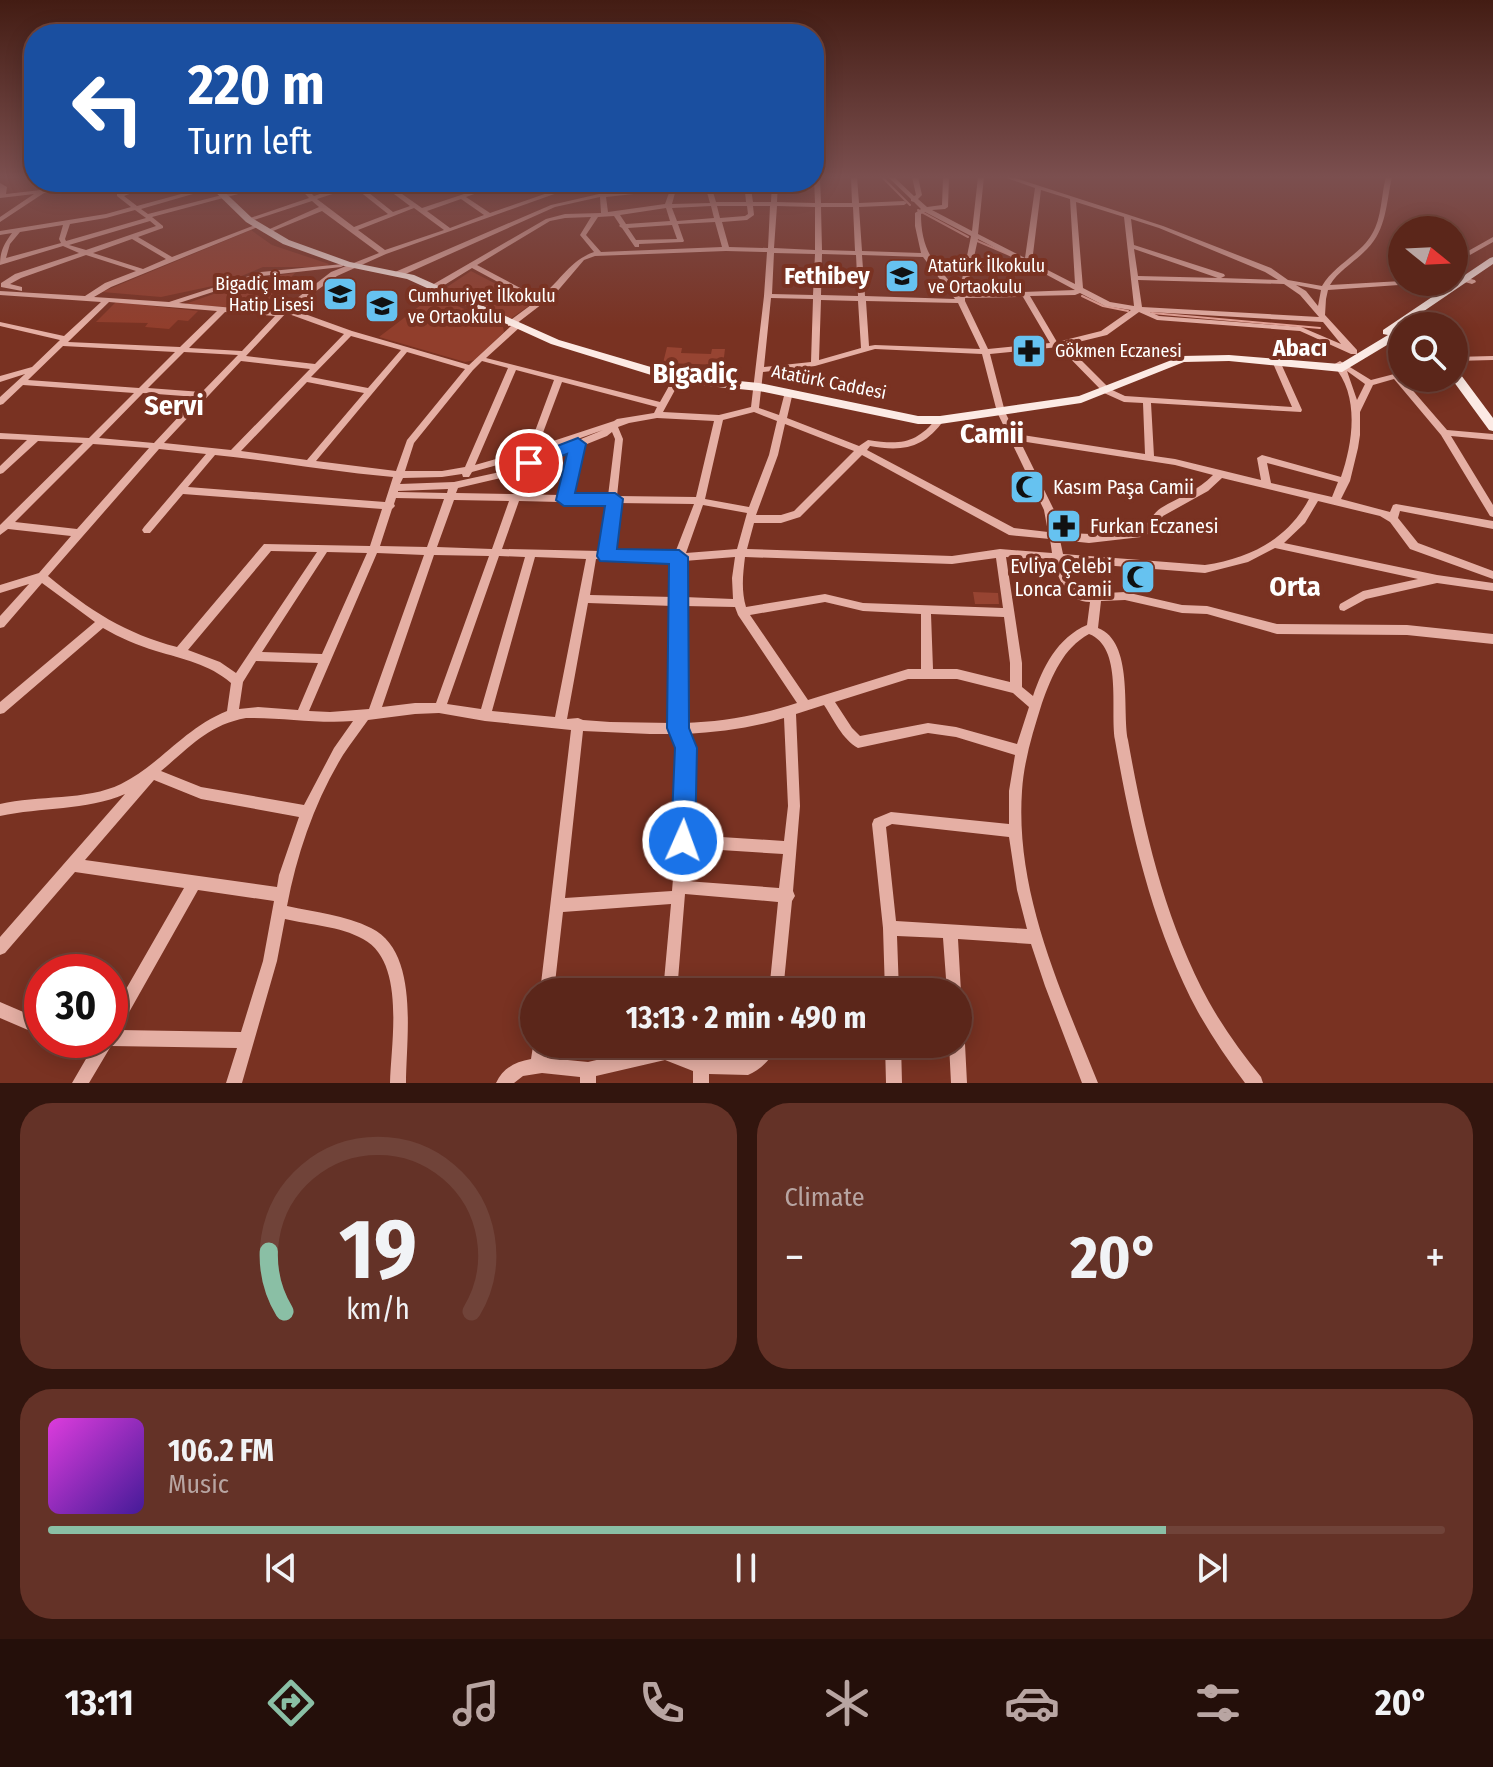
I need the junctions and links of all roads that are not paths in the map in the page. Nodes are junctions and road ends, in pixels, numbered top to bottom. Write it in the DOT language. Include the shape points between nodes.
graph roads {
  1 [pos="35,228"];
  2 [pos="65,228"];
  3 [pos="116,228"];
  4 [pos="159,228"];
  5 [pos="253,228"];
  6 [pos="260,228"];
  7 [pos="350,228"];
  8 [pos="360,228"];
  9 [pos="446,228"];
  10 [pos="456,228"];
  11 [pos="501,228"];
  12 [pos="535,228"];
  13 [pos="588,228"];
  14 [pos="623,228"];
  15 [pos="677,228"];
  16 [pos="719,228"];
  17 [pos="772,228"];
  18 [pos="818,228"];
  19 [pos="857,228"];
  20 [pos="918,228"];
  21 [pos="961,228"];
  22 [pos="976,228"];
  23 [pos="1033,228"];
  24 [pos="1075,228"];
  25 [pos="1129,228"];
  26 [pos="1160,228"];
  27 [pos="1376,228"];
  28 [pos="18,230"];
  29 [pos="353,230"];
  30 [pos="449,230"];
  31 [pos="0,233"];
  32 [pos="975,235"];
  33 [pos="133,237"];
  34 [pos="1493,239"];
  35 [pos="635,242"];
  36 [pos="64,244"];
  37 [pos="1131,246"];
  38 [pos="726,249"];
  39 [pos="771,251"];
  40 [pos="384,253"];
  41 [pos="638,253"];
  42 [pos="817,253"];
  43 [pos="858,253"];
  44 [pos="84,254"];
  45 [pos="599,254"];
  46 [pos="1468,254"];
  47 [pos="925,255"];
  48 [pos="172,260"];
  49 [pos="1493,260"];
  50 [pos="1028,262"];
  51 [pos="1,263"];
  52 [pos="350,265"];
  53 [pos="472,265"];
  54 [pos="1036,266"];
  55 [pos="967,268"];
  56 [pos="935,269"];
  57 [pos="1493,269"];
  58 [pos="142,271"];
  59 [pos="398,274"];
  60 [pos="1468,276"];
  61 [pos="1468,277"];
  62 [pos="1135,278"];
  63 [pos="1230,280"];
  64 [pos="1290,282"];
  65 [pos="1388,284"];
  66 [pos="435,287"];
  67 [pos="1324,288"];
  68 [pos="1079,290"];
  69 [pos="0,293"];
  70 [pos="49,295"];
  71 [pos="768,296"];
  72 [pos="1026,296"];
  73 [pos="1442,296"];
  74 [pos="1443,296"];
  75 [pos="87,298"];
  76 [pos="817,298"];
  77 [pos="861,298"];
  78 [pos="962,298"];
  79 [pos="108,299"];
  80 [pos="541,302"];
  81 [pos="170,304"];
  82 [pos="223,309"];
  83 [pos="1138,309"];
  84 [pos="283,312"];
  85 [pos="1423,312"];
  86 [pos="1425,312"];
  87 [pos="1324,318"];
  88 [pos="0,324"];
  89 [pos="514,325"];
  90 [pos="349,333"];
  91 [pos="1388,337"];
  92 [pos="64,341"];
  93 [pos="1058,345"];
  94 [pos="182,349"];
  95 [pos="406,349"];
  96 [pos="865,349"];
  97 [pos="985,352"];
  98 [pos="1361,352"];
  99 [pos="241,356"];
  100 [pos="1493,358"];
  101 [pos="482,359"];
  102 [pos="1468,359"];
  103 [pos="1276,361"];
  104 [pos="815,364"];
  105 [pos="1339,366"];
  106 [pos="37,367"];
  107 [pos="318,367"];
  108 [pos="513,367"];
  109 [pos="470,368"];
  110 [pos="761,370"];
  111 [pos="559,378"];
  112 [pos="1388,378"];
  113 [pos="0,379"];
  114 [pos="306,379"];
  115 [pos="677,379"];
  116 [pos="21,382"];
  117 [pos="1370,383"];
  118 [pos="759,387"];
  119 [pos="141,390"];
  120 [pos="368,391"];
  121 [pos="1107,391"];
  122 [pos="789,392"];
  123 [pos="1412,392"];
  124 [pos="1467,392"];
  125 [pos="204,395"];
  126 [pos="1147,401"];
  127 [pos="0,402"];
  128 [pos="755,409"];
  129 [pos="659,410"];
  130 [pos="1357,410"];
  131 [pos="1001,412"];
  132 [pos="781,417"];
  133 [pos="719,418"];
  134 [pos="940,420"];
  135 [pos="617,424"];
  136 [pos="1493,427"];
  137 [pos="1444,433"];
  138 [pos="0,436"];
  139 [pos="36,437"];
  140 [pos="1015,437"];
  141 [pos="1493,437"];
  142 [pos="91,440"];
  143 [pos="158,444"];
  144 [pos="578,444"];
  145 [pos="213,451"];
  146 [pos="531,451"];
  147 [pos="862,451"];
  148 [pos="234,453"];
  149 [pos="1150,458"];
  150 [pos="310,462"];
  151 [pos="529,463"];
  152 [pos="467,470"];
  153 [pos="0,471"];
  154 [pos="401,473"];
  155 [pos="1220,474"];
  156 [pos="1345,481"];
  157 [pos="1266,483"];
  158 [pos="459,484"];
  159 [pos="180,490"];
  160 [pos="393,496"];
  161 [pos="448,497"];
  162 [pos="1315,497"];
  163 [pos="515,498"];
  164 [pos="615,499"];
  165 [pos="564,500"];
  166 [pos="700,501"];
  167 [pos="1335,502"];
  168 [pos="1493,513"];
  169 [pos="752,515"];
  170 [pos="1393,519"];
  171 [pos="1493,525"];
  172 [pos="2,527"];
  173 [pos="147,530"];
  174 [pos="79,533"];
  175 [pos="1055,535"];
  176 [pos="1272,544"];
  177 [pos="324,549"];
  178 [pos="373,551"];
  179 [pos="430,552"];
  180 [pos="496,553"];
  181 [pos="740,553"];
  182 [pos="1000,553"];
  183 [pos="531,554"];
  184 [pos="592,555"];
  185 [pos="606,556"];
  186 [pos="1059,556"];
  187 [pos="679,557"];
  188 [pos="1493,575"];
  189 [pos="41,576"];
  190 [pos="1437,579"];
  191 [pos="1493,587"];
  192 [pos="0,589"];
  193 [pos="584,599"];
  194 [pos="1096,600"];
  195 [pos="679,602"];
  196 [pos="740,607"];
  197 [pos="1344,607"];
  198 [pos="926,610"];
  199 [pos="1007,613"];
  200 [pos="104,621"];
  201 [pos="0,624"];
  202 [pos="1092,630"];
  203 [pos="1493,639"];
  204 [pos="179,653"];
  205 [pos="253,656"];
  206 [pos="326,659"];
  207 [pos="927,674"];
  208 [pos="237,681"];
  209 [pos="1016,689"];
  210 [pos="827,699"];
  211 [pos="1034,704"];
  212 [pos="805,706"];
  213 [pos="440,708"];
  214 [pos="0,709"];
  215 [pos="790,712"];
  216 [pos="369,713"];
  217 [pos="232,716"];
  218 [pos="301,716"];
  219 [pos="485,716"];
  220 [pos="560,722"];
  221 [pos="578,723"];
  222 [pos="678,728"];
  223 [pos="1020,751"];
  224 [pos="152,773"];
  225 [pos="0,810"];
  226 [pos="307,812"];
  227 [pos="1013,831"];
  228 [pos="683,841"];
  229 [pos="791,848"];
  230 [pos="73,865"];
  231 [pos="194,883"];
  232 [pos="679,892"];
  233 [pos="788,896"];
  234 [pos="281,903"];
  235 [pos="557,905"];
  236 [pos="890,928"];
  237 [pos="950,932"];
  238 [pos="1036,937"];
  239 [pos="0,948"];
  240 [pos="549,978"];
  241 [pos="671,978"];
  242 [pos="778,978"];
  243 [pos="892,978"];
  244 [pos="953,978"];
  245 [pos="128,1003"];
  246 [pos="0,1010"];
  247 [pos="24,1020"];
  248 [pos="128,1037"];
  249 [pos="247,1040"];
  250 [pos="96,1058"];
  251 [pos="539,1058"];
  252 [pos="638,1058"];
  253 [pos="679,1058"];
  254 [pos="762,1058"];
  255 [pos="893,1058"];
  256 [pos="958,1058"];
  257 [pos="538,1067"];
  258 [pos="701,1074"];
  259 [pos="588,1076"];
  260 [pos="1249,1081"];
  261 [pos="80,1083"];
  262 [pos="234,1083"];
  263 [pos="398,1083"];
  264 [pos="504,1083"];
  265 [pos="894,1083"];
  266 [pos="959,1083"];
  267 [pos="1090,1083"];
  1 -- 28 [label="street"];
  2 -- 36 [label="street"];
  3 -- 36 [label="street"];
  4 -- 33 [label="street"];
  5 -- 48 [label="street"];
  6 -- 52 [label="main road, Atatürk Caddesi" via="300,249"];
  7 -- 29 [label="street"];
  8 -- 29 [label="street"];
  9 -- 30 [label="street"];
  10 -- 30 [label="street"];
  11 -- 59 [label="street"];
  12 -- 53 [label="street"];
  13 -- 45 [label="street" via="583,235"];
  14 -- 35 [label="street"];
  15 -- 35 [label="street" via="681,241"];
  16 -- 38 [label="street"];
  17 -- 39 [label="street"];
  18 -- 42 [label="street"];
  19 -- 43 [label="street"];
  20 -- 47 [label="street"];
  21 -- 32 [label="street"];
  22 -- 32 [label="street"];
  23 -- 50 [label="street"];
  24 -- 68 [label="street"];
  25 -- 37 [label="street"];
  26 -- 64 [label="street"];
  27 -- 67 [label="street" via="1374,237"];
  28 -- 31 [label="street"];
  28 -- 51 [label="street"];
  29 -- 40 [label="street"];
  30 -- 40 [label="street"];
  32 -- 50 [label="street"];
  32 -- 55 [label="street"];
  33 -- 44 [label="street"];
  33 -- 48 [label="street"];
  34 -- 46 [label="street"];
  35 -- 41 [label="street"];
  36 -- 44 [label="street"];
  36 -- 51 [label="street"];
  37 -- 62 [label="street"];
  37 -- 63 [label="street"];
  38 -- 39 [label="street"];
  38 -- 41 [label="street"];
  39 -- 42 [label="street"];
  39 -- 71 [label="street"];
  40 -- 52 [label="street"];
  41 -- 45 [label="street"];
  42 -- 43 [label="street"];
  42 -- 76 [label="street"];
  43 -- 47 [label="street"];
  43 -- 77 [label="street"];
  44 -- 58 [label="street"];
  44 -- 70 [label="street" via="4,285"];
  45 -- 80 [label="street" via="582,259"];
  47 -- 56 [label="street"];
  48 -- 58 [label="street"];
  49 -- 60 [label="main road"];
  50 -- 54 [label="street"];
  52 -- 59 [label="main road, Atatürk Caddesi"];
  52 -- 81 [label="street" via="261,274"];
  52 -- 84 [label="street"];
  53 -- 66 [label="street"];
  53 -- 80 [label="street"];
  54 -- 55 [label="street"];
  54 -- 68 [label="street"];
  55 -- 56 [label="street"];
  55 -- 78 [label="street"];
  56 -- 78 [label="street"];
  57 -- 61 [label="main road"];
  58 -- 75 [label="street"];
  59 -- 66 [label="main road, Atatürk Caddesi"];
  62 -- 63 [label="street"];
  62 -- 83 [label="street"];
  63 -- 64 [label="street"];
  64 -- 67 [label="street"];
  64 -- 87 [label="street"];
  65 -- 67 [label="street"];
  66 -- 89 [label="main road, Atatürk Caddesi"];
  67 -- 87 [label="street"];
  68 -- 72 [label="street"];
  68 -- 83 [label="street" via="1108,304"];
  69 -- 70 [label="street"];
  70 -- 75 [label="street"];
  71 -- 76 [label="street"];
  71 -- 110 [label="street"];
  72 -- 78 [label="street"];
  72 -- 93 [label="street"];
  73 -- 85 [label="main road"];
  74 -- 86 [label="main road"];
  75 -- 79 [label="street"];
  76 -- 77 [label="street"];
  76 -- 104 [label="street"];
  77 -- 78 [label="street"];
  77 -- 96 [label="street"];
  78 -- 97 [label="street"];
  79 -- 81 [label="street"];
  79 -- 92 [label="street"];
  80 -- 89 [label="street"];
  81 -- 82 [label="street"];
  82 -- 84 [label="street"];
  82 -- 94 [label="street"];
  83 -- 87 [label="street"];
  83 -- 93 [label="street" via="1104,333"];
  83 -- 98 [label="street" via="1157,318 1301,329"];
  84 -- 90 [label="street"];
  84 -- 99 [label="street"];
  87 -- 98 [label="street"];
  88 -- 92 [label="street"];
  89 -- 101 [label="street"];
  89 -- 115 [label="main road, Atatürk Caddesi"];
  90 -- 95 [label="street"];
  90 -- 107 [label="street"];
  91 -- 98 [label="main road"];
  92 -- 94 [label="street"];
  92 -- 106 [label="street"];
  93 -- 97 [label="street"];
  93 -- 121 [label="street"];
  94 -- 99 [label="street"];
  94 -- 119 [label="street"];
  95 -- 109 [label="street"];
  95 -- 120 [label="street"];
  96 -- 97 [label="street"];
  96 -- 104 [label="street"];
  97 -- 131 [label="street"];
  98 -- 105 [label="main road"];
  99 -- 107 [label="street"];
  99 -- 125 [label="street"];
  100 -- 102 [label="street"];
  101 -- 108 [label="street"];
  101 -- 109 [label="street"];
  103 -- 105 [label="main road, Atatürk Caddesi"];
  103 -- 121 [label="main road, Atatürk Caddesi" via="1182,359"];
  103 -- 126 [label="street" via="1298,410"];
  104 -- 110 [label="street"];
  105 -- 117 [label="street"];
  105 -- 130 [label="street"];
  106 -- 113 [label="street"];
  106 -- 116 [label="street"];
  107 -- 114 [label="street"];
  108 -- 111 [label="street"];
  108 -- 152 [label="street"];
  109 -- 154 [label="street" via="410,442"];
  110 -- 118 [label="street"];
  111 -- 129 [label="street"];
  111 -- 146 [label="street"];
  112 -- 117 [label="street"];
  114 -- 120 [label="street"];
  114 -- 148 [label="street"];
  115 -- 118 [label="main road, Atatürk Caddesi"];
  115 -- 129 [label="street"];
  116 -- 119 [label="street"];
  116 -- 127 [label="street"];
  117 -- 130 [label="street"];
  118 -- 122 [label="main road, Atatürk Caddesi"];
  118 -- 128 [label="street"];
  119 -- 125 [label="street"];
  119 -- 142 [label="street"];
  120 -- 150 [label="street"];
  121 -- 126 [label="street"];
  121 -- 131 [label="main road, Atatürk Caddesi"];
  122 -- 132 [label="street"];
  122 -- 134 [label="main road, Atatürk Caddesi" via="918,420"];
  123 -- 137 [label="street"];
  124 -- 136 [label="main road"];
  125 -- 143 [label="street"];
  126 -- 149 [label="street"];
  128 -- 132 [label="street"];
  128 -- 133 [label="street"];
  129 -- 133 [label="street"];
  129 -- 135 [label="street"];
  130 -- 156 [label="street" via="1357,438"];
  131 -- 134 [label="main road, Atatürk Caddesi"];
  131 -- 140 [label="street"];
  132 -- 147 [label="street"];
  132 -- 169 [label="street"];
  133 -- 166 [label="street"];
  134 -- 147 [label="street" via="905,448 868,443"];
  135 -- 144 [label="street"];
  135 -- 146 [label="street"];
  135 -- 164 [label="street"];
  137 -- 141 [label="street"];
  137 -- 168 [label="street"];
  138 -- 139 [label="street"];
  139 -- 142 [label="street"];
  139 -- 153 [label="street"];
  140 -- 149 [label="street"];
  140 -- 175 [label="street"];
  142 -- 143 [label="street"];
  142 -- 172 [label="street"];
  143 -- 145 [label="street"];
  143 -- 174 [label="street"];
  144 -- 151 [label="street"];
  144 -- 165 [label="street"];
  145 -- 148 [label="street"];
  145 -- 159 [label="street"];
  146 -- 151 [label="street"];
  146 -- 152 [label="street"];
  147 -- 169 [label="street" via="797,514 781,519"];
  147 -- 175 [label="street" via="1012,532"];
  148 -- 150 [label="street"];
  149 -- 155 [label="street"];
  150 -- 154 [label="street"];
  151 -- 158 [label="street"];
  152 -- 154 [label="street"];
  152 -- 158 [label="street"];
  154 -- 160 [label="street"];
  155 -- 157 [label="street"];
  155 -- 175 [label="street" via="1137,534 1089,539"];
  156 -- 157 [label="street" via="1262,458"];
  156 -- 167 [label="street"];
  157 -- 162 [label="street"];
  158 -- 160 [label="street"];
  158 -- 161 [label="street"];
  159 -- 160 [label="street"];
  159 -- 173 [label="street"];
  160 -- 161 [label="street"];
  160 -- 178 [label="street"];
  161 -- 163 [label="street"];
  161 -- 179 [label="street"];
  162 -- 167 [label="street"];
  162 -- 176 [label="street" via="1301,521"];
  163 -- 165 [label="street"];
  163 -- 180 [label="street"];
  164 -- 165 [label="street"];
  164 -- 166 [label="street"];
  164 -- 185 [label="street"];
  166 -- 169 [label="street"];
  166 -- 187 [label="street"];
  167 -- 170 [label="street"];
  169 -- 181 [label="street"];
  170 -- 171 [label="street" via="1396,507"];
  170 -- 188 [label="street" via="1414,546"];
  172 -- 174 [label="street"];
  174 -- 189 [label="street"];
  175 -- 186 [label="street"];
  176 -- 186 [label="street" via="1222,567 1205,569"];
  176 -- 190 [label="street"];
  177 -- 178 [label="street"];
  177 -- 204 [label="street" via="268,547"];
  177 -- 205 [label="street"];
  178 -- 179 [label="street"];
  178 -- 206 [label="street"];
  179 -- 180 [label="street"];
  179 -- 216 [label="street"];
  180 -- 183 [label="street"];
  180 -- 213 [label="street"];
  181 -- 182 [label="street" via="952,560"];
  181 -- 187 [label="street"];
  181 -- 196 [label="street"];
  182 -- 186 [label="street"];
  182 -- 199 [label="street"];
  183 -- 184 [label="street"];
  183 -- 219 [label="street"];
  184 -- 185 [label="street"];
  184 -- 193 [label="street"];
  185 -- 187 [label="street"];
  186 -- 194 [label="street" via="1062,576 1071,589"];
  187 -- 195 [label="street"];
  189 -- 192 [label="street"];
  189 -- 200 [label="street"];
  189 -- 201 [label="street"];
  190 -- 191 [label="street"];
  190 -- 197 [label="street" via="1363,595"];
  193 -- 195 [label="street"];
  193 -- 220 [label="street"];
  194 -- 202 [label="street"];
  194 -- 203 [label="street" via="1125,596 1277,629 1407,630"];
  195 -- 196 [label="street"];
  195 -- 222 [label="street"];
  196 -- 198 [label="street" via="817,598"];
  196 -- 212 [label="street"];
  198 -- 199 [label="street"];
  198 -- 207 [label="street"];
  199 -- 209 [label="street"];
  200 -- 204 [label="street" via="139,641"];
  200 -- 214 [label="street"];
  202 -- 211 [label="street" via="1084,630 1059,653"];
  202 -- 260 [label="street" via="1104,637 1117,666 1120,732 1142,843 1177,957"];
  204 -- 208 [label="street" via="225,669"];
  205 -- 206 [label="street"];
  205 -- 208 [label="street"];
  206 -- 218 [label="street"];
  207 -- 209 [label="street" via="957,674"];
  207 -- 210 [label="street" via="908,674"];
  208 -- 217 [label="street"];
  209 -- 211 [label="street"];
  210 -- 212 [label="street"];
  210 -- 223 [label="street" via="858,742 928,728"];
  211 -- 223 [label="street"];
  212 -- 215 [label="street"];
  213 -- 216 [label="street"];
  213 -- 219 [label="street"];
  215 -- 222 [label="street"];
  215 -- 229 [label="street"];
  216 -- 218 [label="street"];
  216 -- 226 [label="street" via="338,752"];
  217 -- 218 [label="street"];
  217 -- 224 [label="street" via="199,732"];
  219 -- 220 [label="street"];
  220 -- 221 [label="street"];
  221 -- 222 [label="street"];
  221 -- 235 [label="street"];
  222 -- 228 [label="street" via="686,748"];
  223 -- 227 [label="street"];
  224 -- 225 [label="street" via="94,799"];
  224 -- 226 [label="street" via="201,793"];
  224 -- 230 [label="street"];
  226 -- 234 [label="street"];
  227 -- 236 [label="street" via="882,821 878,832"];
  227 -- 238 [label="street"];
  228 -- 229 [label="street"];
  228 -- 232 [label="street"];
  229 -- 233 [label="street"];
  230 -- 231 [label="street"];
  230 -- 239 [label="street"];
  231 -- 234 [label="street"];
  231 -- 245 [label="street"];
  232 -- 233 [label="street"];
  232 -- 235 [label="street"];
  232 -- 241 [label="street"];
  233 -- 242 [label="street"];
  234 -- 249 [label="street"];
  234 -- 263 [label="street" via="371,934 390,952 399,979"];
  235 -- 240 [label="street"];
  236 -- 237 [label="street"];
  236 -- 243 [label="street"];
  237 -- 238 [label="street"];
  237 -- 244 [label="street"];
  238 -- 267 [label="street"];
  246 -- 247 [label="street"];
  248 -- 249 [label="street"];
  249 -- 262 [label="street"];
  250 -- 261 [label="street"];
  251 -- 257 [label="street"];
  252 -- 259 [label="street"];
  253 -- 258 [label="street"];
  254 -- 258 [label="street" via="748,1067"];
  255 -- 265 [label="street"];
  256 -- 266 [label="street"];
  257 -- 259 [label="street"];
  257 -- 264 [label="street" via="520,1066"];
}
